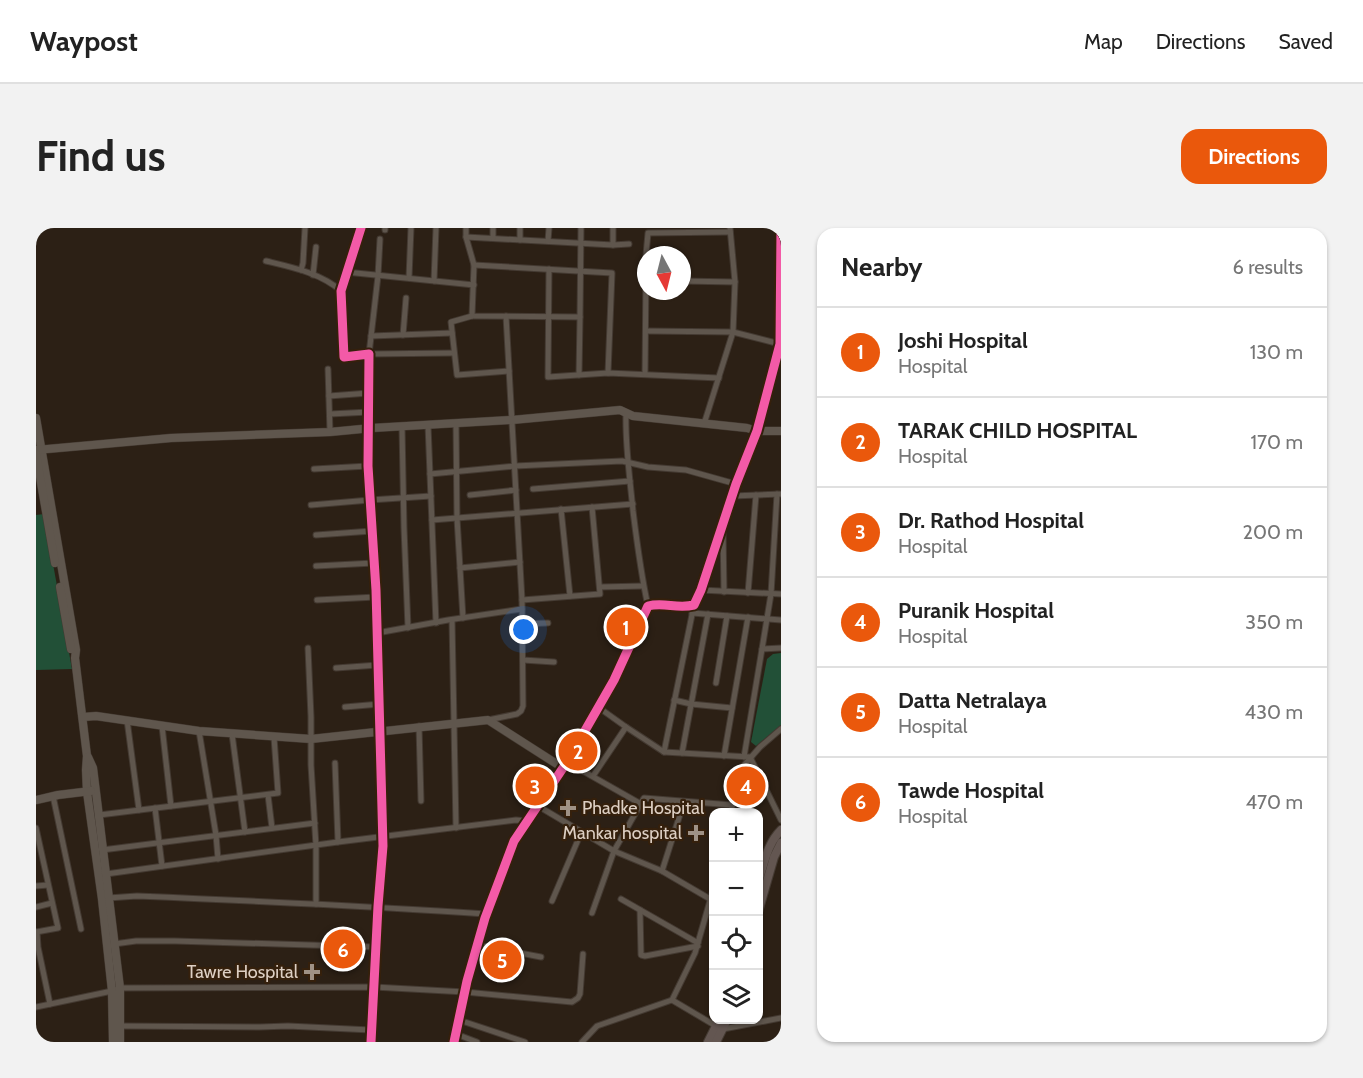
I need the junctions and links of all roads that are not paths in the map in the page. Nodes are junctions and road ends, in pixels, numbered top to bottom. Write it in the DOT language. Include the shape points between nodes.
graph roads {
  1 [pos="305,228"];
  2 [pos="361,228"];
  3 [pos="411,228"];
  4 [pos="436,228"];
  5 [pos="466,228"];
  6 [pos="493,228"];
  7 [pos="520,228"];
  8 [pos="549,228"];
  9 [pos="580,228"];
  10 [pos="613,228"];
  11 [pos="781,228"];
  12 [pos="730,230"];
  13 [pos="466,237"];
  14 [pos="493,238"];
  15 [pos="380,239"];
  16 [pos="520,240"];
  17 [pos="548,241"];
  18 [pos="581,243"];
  19 [pos="629,244"];
  20 [pos="614,245"];
  21 [pos="646,246"];
  22 [pos="316,247"];
  23 [pos="266,261"];
  24 [pos="474,265"];
  25 [pos="549,269"];
  26 [pos="301,270"];
  27 [pos="580,271"];
  28 [pos="346,272"];
  29 [pos="313,275"];
  30 [pos="378,276"];
  31 [pos="409,278"];
  32 [pos="434,281"];
  33 [pos="691,281"];
  34 [pos="735,282"];
  35 [pos="474,285"];
  36 [pos="340,291"];
  37 [pos="406,298"];
  38 [pos="646,300"];
  39 [pos="781,300"];
  40 [pos="472,316"];
  41 [pos="506,316"];
  42 [pos="549,317"];
  43 [pos="580,317"];
  44 [pos="646,332"];
  45 [pos="733,332"];
  46 [pos="452,333"];
  47 [pos="403,335"];
  48 [pos="371,336"];
  49 [pos="780,344"];
  50 [pos="454,353"];
  51 [pos="369,354"];
  52 [pos="779,359"];
  53 [pos="328,369"];
  54 [pos="509,371"];
  55 [pos="608,373"];
  56 [pos="645,374"];
  57 [pos="579,375"];
  58 [pos="719,378"];
  59 [pos="369,393"];
  60 [pos="329,396"];
  61 [pos="369,412"];
  62 [pos="330,414"];
  63 [pos="626,414"];
  64 [pos="36,418"];
  65 [pos="512,420"];
  66 [pos="456,424"];
  67 [pos="704,424"];
  68 [pos="428,425"];
  69 [pos="402,427"];
  70 [pos="369,429"];
  71 [pos="757,430"];
  72 [pos="781,431"];
  73 [pos="330,432"];
  74 [pos="38,451"];
  75 [pos="628,462"];
  76 [pos="368,466"];
  77 [pos="515,466"];
  78 [pos="314,469"];
  79 [pos="457,472"];
  80 [pos="430,474"];
  81 [pos="630,481"];
  82 [pos="736,484"];
  83 [pos="533,489"];
  84 [pos="516,490"];
  85 [pos="779,494"];
  86 [pos="470,495"];
  87 [pos="756,495"];
  88 [pos="431,496"];
  89 [pos="733,496"];
  90 [pos="403,497"];
  91 [pos="370,500"];
  92 [pos="633,504"];
  93 [pos="311,505"];
  94 [pos="592,507"];
  95 [pos="561,509"];
  96 [pos="517,513"];
  97 [pos="457,518"];
  98 [pos="432,520"];
  99 [pos="722,528"];
  100 [pos="372,531"];
  101 [pos="316,535"];
  102 [pos="774,546"];
  103 [pos="781,546"];
  104 [pos="520,562"];
  105 [pos="374,563"];
  106 [pos="316,566"];
  107 [pos="460,568"];
  108 [pos="644,585"];
  109 [pos="600,587"];
  110 [pos="701,590"];
  111 [pos="723,592"];
  112 [pos="748,593"];
  113 [pos="771,594"];
  114 [pos="781,594"];
  115 [pos="570,596"];
  116 [pos="376,597"];
  117 [pos="317,600"];
  118 [pos="522,600"];
  119 [pos="648,606"];
  120 [pos="522,609"];
  121 [pos="693,609"];
  122 [pos="708,614"];
  123 [pos="727,616"];
  124 [pos="748,617"];
  125 [pos="463,618"];
  126 [pos="766,618"];
  127 [pos="452,620"];
  128 [pos="781,620"];
  129 [pos="436,623"];
  130 [pos="548,623"];
  131 [pos="522,624"];
  132 [pos="408,628"];
  133 [pos="377,633"];
  134 [pos="308,648"];
  135 [pos="781,648"];
  136 [pos="762,649"];
  137 [pos="523,660"];
  138 [pos="554,662"];
  139 [pos="378,665"];
  140 [pos="336,668"];
  141 [pos="716,683"];
  142 [pos="674,700"];
  143 [pos="380,704"];
  144 [pos="691,704"];
  145 [pos="345,707"];
  146 [pos="598,707"];
  147 [pos="732,708"];
  148 [pos="83,717"];
  149 [pos="127,720"];
  150 [pos="488,720"];
  151 [pos="455,723"];
  152 [pos="162,726"];
  153 [pos="419,726"];
  154 [pos="626,727"];
  155 [pos="781,729"];
  156 [pos="199,731"];
  157 [pos="380,731"];
  158 [pos="232,735"];
  159 [pos="274,737"];
  160 [pos="311,739"];
  161 [pos="664,752"];
  162 [pos="682,753"];
  163 [pos="724,756"];
  164 [pos="747,757"];
  165 [pos="335,763"];
  166 [pos="565,765"];
  167 [pos="593,776"];
  168 [pos="91,791"];
  169 [pos="268,795"];
  170 [pos="53,796"];
  171 [pos="240,798"];
  172 [pos="36,800"];
  173 [pos="421,801"];
  174 [pos="210,802"];
  175 [pos="684,802"];
  176 [pos="641,804"];
  177 [pos="732,805"];
  178 [pos="171,806"];
  179 [pos="538,806"];
  180 [pos="155,808"];
  181 [pos="732,808"];
  182 [pos="139,810"];
  183 [pos="99,815"];
  184 [pos="781,820"];
  185 [pos="527,821"];
  186 [pos="315,823"];
  187 [pos="36,828"];
  188 [pos="272,828"];
  189 [pos="456,828"];
  190 [pos="781,830"];
  191 [pos="245,832"];
  192 [pos="581,833"];
  193 [pos="216,835"];
  194 [pos="383,837"];
  195 [pos="160,842"];
  196 [pos="338,842"];
  197 [pos="781,843"];
  198 [pos="316,846"];
  199 [pos="38,848"];
  200 [pos="99,850"];
  201 [pos="614,851"];
  202 [pos="218,859"];
  203 [pos="162,866"];
  204 [pos="763,867"];
  205 [pos="662,871"];
  206 [pos="106,874"];
  207 [pos="48,885"];
  208 [pos="36,886"];
  209 [pos="763,897"];
  210 [pos="106,898"];
  211 [pos="709,898"];
  212 [pos="621,899"];
  213 [pos="552,901"];
  214 [pos="52,903"];
  215 [pos="709,903"];
  216 [pos="316,904"];
  217 [pos="378,906"];
  218 [pos="36,907"];
  219 [pos="640,910"];
  220 [pos="592,913"];
  221 [pos="486,914"];
  222 [pos="81,929"];
  223 [pos="36,932"];
  224 [pos="114,944"];
  225 [pos="698,944"];
  226 [pos="477,945"];
  227 [pos="37,947"];
  228 [pos="376,947"];
  229 [pos="583,954"];
  230 [pos="541,957"];
  231 [pos="39,962"];
  232 [pos="374,987"];
  233 [pos="116,989"];
  234 [pos="465,993"];
  235 [pos="672,1000"];
  236 [pos="50,1004"];
  237 [pos="36,1007"];
  238 [pos="781,1018"];
  239 [pos="459,1020"];
  240 [pos="719,1025"];
  241 [pos="120,1026"];
  242 [pos="371,1030"];
  243 [pos="455,1038"];
  244 [pos="113,1042"];
  245 [pos="120,1042"];
  246 [pos="371,1042"];
  247 [pos="477,1042"];
  248 [pos="525,1042"];
  249 [pos="582,1042"];
  250 [pos="708,1042"];
  251 [pos="716,1042"];
  1 -- 26 [label="street"];
  2 -- 28 [label="street"];
  3 -- 31 [label="street"];
  4 -- 32 [label="street"];
  5 -- 13 [label="street"];
  6 -- 14 [label="street"];
  7 -- 16 [label="street"];
  8 -- 17 [label="street"];
  9 -- 18 [label="street"];
  10 -- 20 [label="street"];
  11 -- 39 [label="street"];
  12 -- 21 [label="street" via="647,233"];
  12 -- 34 [label="street"];
  13 -- 14 [label="street"];
  13 -- 24 [label="street"];
  14 -- 16 [label="street"];
  15 -- 30 [label="street"];
  16 -- 17 [label="street"];
  17 -- 18 [label="street"];
  18 -- 20 [label="street"];
  18 -- 27 [label="street"];
  19 -- 20 [label="street"];
  22 -- 29 [label="street"];
  23 -- 26 [label="street"];
  24 -- 25 [label="street"];
  24 -- 35 [label="street"];
  25 -- 27 [label="street"];
  25 -- 42 [label="street"];
  26 -- 29 [label="street"];
  27 -- 43 [label="street"];
  27 -- 55 [label="street" via="612,273"];
  28 -- 30 [label="street"];
  28 -- 36 [label="street"];
  29 -- 36 [label="street"];
  30 -- 31 [label="street"];
  30 -- 48 [label="street"];
  31 -- 32 [label="street"];
  32 -- 35 [label="street"];
  33 -- 34 [label="street"];
  34 -- 45 [label="street"];
  35 -- 40 [label="street"];
  36 -- 51 [label="street" via="344,357"];
  37 -- 47 [label="street"];
  38 -- 44 [label="street"];
  39 -- 49 [label="street"];
  40 -- 41 [label="street"];
  40 -- 46 [label="street" via="451,321"];
  41 -- 42 [label="street"];
  41 -- 54 [label="street"];
  42 -- 43 [label="street"];
  42 -- 57 [label="street" via="548,377"];
  43 -- 57 [label="street"];
  44 -- 45 [label="street"];
  44 -- 56 [label="street"];
  45 -- 49 [label="street"];
  45 -- 58 [label="street"];
  46 -- 47 [label="street"];
  46 -- 50 [label="street"];
  47 -- 48 [label="street"];
  48 -- 51 [label="street"];
  49 -- 52 [label="street"];
  50 -- 51 [label="street"];
  50 -- 54 [label="street" via="457,375"];
  51 -- 59 [label="street"];
  52 -- 71 [label="street"];
  53 -- 60 [label="street"];
  54 -- 65 [label="street"];
  55 -- 56 [label="street"];
  55 -- 57 [label="street"];
  56 -- 58 [label="street"];
  58 -- 67 [label="street"];
  59 -- 60 [label="street"];
  59 -- 61 [label="street"];
  60 -- 62 [label="street"];
  61 -- 62 [label="street"];
  61 -- 70 [label="street"];
  62 -- 73 [label="street"];
  63 -- 65 [label="street" via="620,410"];
  63 -- 67 [label="street"];
  63 -- 75 [label="street"];
  64 -- 74 [label="street"];
  65 -- 66 [label="street"];
  65 -- 77 [label="street"];
  66 -- 68 [label="street"];
  66 -- 79 [label="street"];
  67 -- 71 [label="street"];
  68 -- 69 [label="street"];
  68 -- 80 [label="street"];
  69 -- 70 [label="street"];
  69 -- 90 [label="street"];
  70 -- 73 [label="street"];
  70 -- 76 [label="street"];
  71 -- 72 [label="street"];
  71 -- 82 [label="street"];
  73 -- 74 [label="street" via="171,438"];
  74 -- 148 [label="street" via="76,650"];
  75 -- 77 [label="street"];
  75 -- 81 [label="street"];
  75 -- 82 [label="street" via="686,470"];
  76 -- 78 [label="street"];
  76 -- 91 [label="street"];
  77 -- 79 [label="street"];
  77 -- 84 [label="street"];
  79 -- 80 [label="street"];
  79 -- 97 [label="street"];
  80 -- 88 [label="street"];
  81 -- 83 [label="street"];
  81 -- 92 [label="street"];
  82 -- 89 [label="street"];
  84 -- 86 [label="street"];
  84 -- 96 [label="street"];
  85 -- 87 [label="street"];
  85 -- 102 [label="street"];
  87 -- 89 [label="street"];
  87 -- 112 [label="street"];
  88 -- 90 [label="street"];
  88 -- 98 [label="street"];
  89 -- 99 [label="street"];
  90 -- 91 [label="street"];
  90 -- 132 [label="street"];
  91 -- 93 [label="street"];
  91 -- 100 [label="street"];
  92 -- 94 [label="street"];
  92 -- 108 [label="street"];
  94 -- 95 [label="street"];
  94 -- 109 [label="street"];
  95 -- 96 [label="street"];
  95 -- 115 [label="street"];
  96 -- 97 [label="street"];
  96 -- 104 [label="street"];
  97 -- 98 [label="street"];
  97 -- 107 [label="street"];
  98 -- 129 [label="street"];
  99 -- 110 [label="street"];
  99 -- 111 [label="street"];
  100 -- 101 [label="street"];
  100 -- 105 [label="street"];
  102 -- 103 [label="street"];
  102 -- 113 [label="street"];
  104 -- 107 [label="street"];
  104 -- 118 [label="street"];
  105 -- 106 [label="street"];
  105 -- 116 [label="street"];
  107 -- 125 [label="street"];
  108 -- 109 [label="street"];
  108 -- 119 [label="street"];
  109 -- 115 [label="street" via="599,594"];
  110 -- 111 [label="street"];
  110 -- 121 [label="street"];
  111 -- 112 [label="street"];
  112 -- 113 [label="street"];
  113 -- 114 [label="street"];
  113 -- 126 [label="street"];
  115 -- 118 [label="street"];
  116 -- 117 [label="street"];
  116 -- 133 [label="street"];
  118 -- 120 [label="street"];
  119 -- 121 [label="street"];
  119 -- 146 [label="street"];
  120 -- 125 [label="street"];
  120 -- 131 [label="street"];
  121 -- 122 [label="street"];
  121 -- 142 [label="street"];
  122 -- 123 [label="street"];
  122 -- 144 [label="street"];
  123 -- 124 [label="street"];
  123 -- 141 [label="street"];
  124 -- 126 [label="street"];
  124 -- 147 [label="street"];
  125 -- 127 [label="street"];
  126 -- 128 [label="street"];
  126 -- 136 [label="street"];
  127 -- 129 [label="street"];
  127 -- 151 [label="street"];
  129 -- 132 [label="street"];
  130 -- 131 [label="street"];
  131 -- 137 [label="street"];
  132 -- 133 [label="street"];
  133 -- 139 [label="street"];
  134 -- 160 [label="street"];
  135 -- 136 [label="street"];
  136 -- 164 [label="street"];
  137 -- 138 [label="street"];
  137 -- 150 [label="street" via="521,711"];
  139 -- 140 [label="street"];
  139 -- 143 [label="street"];
  142 -- 144 [label="street"];
  142 -- 161 [label="street"];
  143 -- 145 [label="street"];
  143 -- 157 [label="street"];
  144 -- 147 [label="street"];
  144 -- 162 [label="street"];
  146 -- 154 [label="street"];
  146 -- 166 [label="street"];
  147 -- 163 [label="street"];
  148 -- 149 [label="street"];
  148 -- 168 [label="street"];
  149 -- 152 [label="street"];
  149 -- 182 [label="street"];
  150 -- 151 [label="street"];
  150 -- 166 [label="street"];
  151 -- 153 [label="street"];
  151 -- 189 [label="street"];
  152 -- 156 [label="street"];
  152 -- 178 [label="street"];
  153 -- 157 [label="street"];
  153 -- 173 [label="street"];
  154 -- 161 [label="street"];
  154 -- 167 [label="street"];
  155 -- 164 [label="street"];
  156 -- 158 [label="street"];
  156 -- 174 [label="street"];
  157 -- 160 [label="street"];
  157 -- 194 [label="street"];
  158 -- 159 [label="street"];
  158 -- 171 [label="street"];
  159 -- 160 [label="street"];
  159 -- 169 [label="street" via="278,793"];
  160 -- 186 [label="street"];
  161 -- 162 [label="street"];
  162 -- 163 [label="street"];
  163 -- 164 [label="street"];
  164 -- 177 [label="street" via="739,771"];
  164 -- 184 [label="street"];
  165 -- 196 [label="street"];
  166 -- 167 [label="street"];
  166 -- 179 [label="street"];
  167 -- 176 [label="street"];
  168 -- 170 [label="street"];
  168 -- 183 [label="street"];
  168 -- 200 [label="street"];
  169 -- 171 [label="street"];
  169 -- 188 [label="street"];
  170 -- 172 [label="street"];
  170 -- 222 [label="street"];
  171 -- 174 [label="street"];
  171 -- 191 [label="street"];
  174 -- 178 [label="street"];
  174 -- 193 [label="street"];
  175 -- 176 [label="street" via="644,798"];
  175 -- 177 [label="street"];
  175 -- 205 [label="street"];
  176 -- 201 [label="street"];
  177 -- 181 [label="street"];
  178 -- 180 [label="street"];
  179 -- 185 [label="street"];
  179 -- 192 [label="street"];
  180 -- 182 [label="street"];
  180 -- 195 [label="street"];
  182 -- 183 [label="street"];
  183 -- 200 [label="street"];
  185 -- 189 [label="street"];
  185 -- 221 [label="street" via="514,841"];
  186 -- 188 [label="street"];
  186 -- 198 [label="street"];
  187 -- 199 [label="street"];
  188 -- 191 [label="street"];
  189 -- 194 [label="street"];
  190 -- 204 [label="main road" via="771,842"];
  191 -- 193 [label="street"];
  192 -- 201 [label="street"];
  192 -- 213 [label="street"];
  193 -- 195 [label="street"];
  193 -- 202 [label="street"];
  194 -- 196 [label="street"];
  194 -- 217 [label="street"];
  195 -- 200 [label="street"];
  195 -- 203 [label="street"];
  196 -- 198 [label="street"];
  197 -- 209 [label="main road"];
  198 -- 202 [label="street"];
  198 -- 216 [label="street"];
  199 -- 207 [label="street"];
  200 -- 206 [label="street"];
  200 -- 210 [label="street"];
  201 -- 205 [label="street"];
  201 -- 220 [label="street"];
  202 -- 203 [label="street"];
  203 -- 206 [label="street"];
  205 -- 211 [label="street"];
  206 -- 210 [label="street"];
  207 -- 208 [label="street"];
  207 -- 214 [label="street"];
  210 -- 216 [label="street"];
  210 -- 224 [label="street"];
  210 -- 233 [label="street"];
  212 -- 219 [label="street"];
  214 -- 218 [label="street"];
  214 -- 223 [label="street" via="58,928"];
  215 -- 225 [label="street"];
  216 -- 217 [label="street"];
  217 -- 221 [label="street"];
  217 -- 228 [label="street"];
  219 -- 225 [label="street"];
  219 -- 225 [label="street" via="641,956"];
  221 -- 226 [label="street"];
  223 -- 227 [label="street"];
  224 -- 228 [label="street" via="175,941"];
  224 -- 233 [label="street"];
  225 -- 235 [label="street"];
  226 -- 230 [label="street"];
  226 -- 234 [label="street"];
  227 -- 231 [label="street"];
  228 -- 232 [label="street"];
  229 -- 234 [label="street" via="580,994 575,1001"];
  231 -- 236 [label="street"];
  232 -- 233 [label="street"];
  232 -- 234 [label="street"];
  232 -- 242 [label="street"];
  233 -- 236 [label="street"];
  233 -- 241 [label="street"];
  233 -- 244 [label="street"];
  234 -- 239 [label="street"];
  235 -- 240 [label="street"];
  235 -- 249 [label="street" via="597,1026"];
  236 -- 237 [label="street"];
  238 -- 240 [label="street"];
  239 -- 243 [label="street"];
  239 -- 248 [label="street"];
  240 -- 250 [label="main road"];
  240 -- 251 [label="main road"];
  241 -- 242 [label="street"];
  241 -- 245 [label="street"];
  242 -- 246 [label="street"];
  243 -- 247 [label="street"];
}
